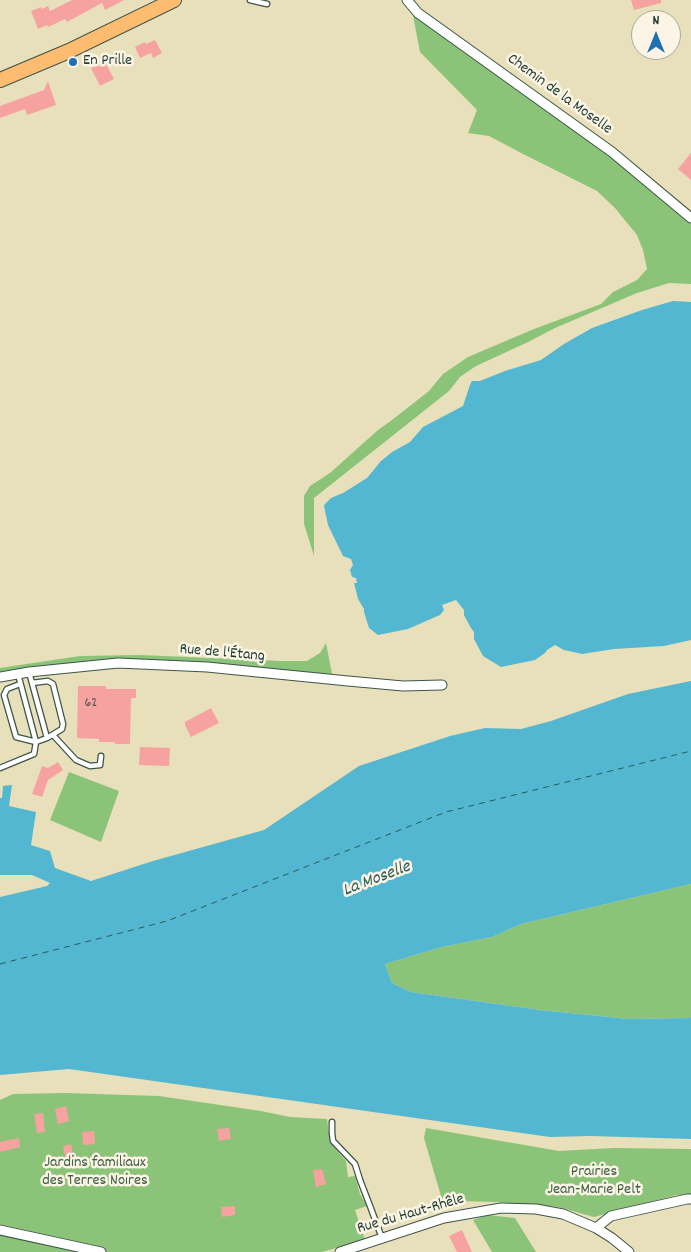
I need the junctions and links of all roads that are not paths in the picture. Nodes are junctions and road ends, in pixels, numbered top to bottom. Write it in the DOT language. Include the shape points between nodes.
graph roads {
  1 [pos="174,0"];
  2 [pos="250,0"];
  3 [pos="407,0"];
  4 [pos="267,4"];
  5 [pos="0,80"];
  6 [pos="691,218"];
  7 [pos="30,672"];
  8 [pos="18,674"];
  9 [pos="0,677"];
  10 [pos="32,683"];
  11 [pos="20,684"];
  12 [pos="442,685"];
  13 [pos="53,735"];
  14 [pos="47,738"];
  15 [pos="36,742"];
  16 [pos="101,756"];
  17 [pos="0,768"];
  18 [pos="332,1122"];
  19 [pos="691,1198"];
  20 [pos="596,1228"];
  21 [pos="0,1230"];
  22 [pos="382,1238"];
  23 [pos="101,1252"];
  24 [pos="340,1252"];
  25 [pos="629,1252"];
  1 -- 5 [label="main road"];
  2 -- 4 [label="lane"];
  3 -- 6 [label="street, Chemin de la Moselle" via="418,13 612,152"];
  7 -- 8 [label="street, Rue de l'Étang"];
  7 -- 10 [label="lane"];
  7 -- 12 [label="street, Rue de l'Étang" via="118,662 403,686"];
  8 -- 9 [label="street, Rue de l'Étang"];
  8 -- 11 [label="lane"];
  10 -- 13 [label="lane" via="48,681 53,684 63,724"];
  10 -- 14 [label="lane"];
  11 -- 15 [label="lane"];
  11 -- 15 [label="lane" via="8,688 4,695 16,737"];
  13 -- 14 [label="lane"];
  13 -- 16 [label="lane" via="76,760 90,766 100,765"];
  14 -- 15 [label="lane"];
  15 -- 17 [label="lane" via="34,754"];
  18 -- 22 [label="lane" via="333,1141 355,1164"];
  19 -- 20 [label="street" via="611,1216"];
  20 -- 22 [label="street, Rue du Haut-Rhêle" via="563,1214 501,1208 444,1218"];
  20 -- 25 [label="street, Rue du Haut-Rhêle"];
  21 -- 23 [label="street"];
  22 -- 24 [label="street, Rue du Haut-Rhêle"];
}
